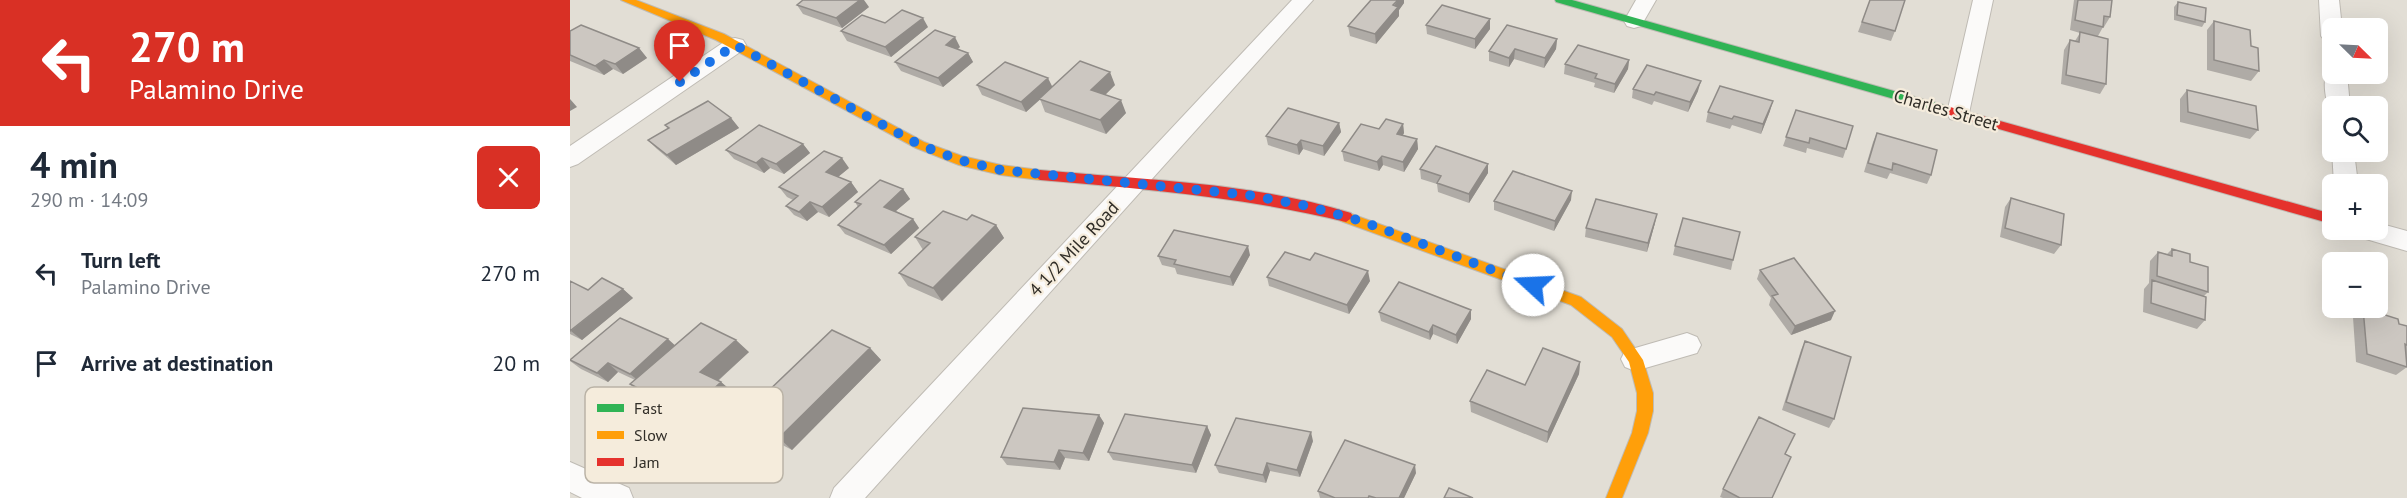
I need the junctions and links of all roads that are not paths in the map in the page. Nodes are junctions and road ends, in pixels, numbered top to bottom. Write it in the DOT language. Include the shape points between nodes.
graph roads {
  1 [pos="626,0"];
  2 [pos="1303,0"];
  3 [pos="1560,0"];
  4 [pos="1646,0"];
  5 [pos="1983,0"];
  6 [pos="2329,0"];
  7 [pos="2330,18"];
  8 [pos="1634,21"];
  9 [pos="735,45"];
  10 [pos="1958,113"];
  11 [pos="570,158"];
  12 [pos="1134,184"];
  13 [pos="2322,216"];
  14 [pos="2388,236"];
  15 [pos="2407,241"];
  16 [pos="1687,345"];
  17 [pos="1635,359"];
  18 [pos="570,476"];
  19 [pos="618,498"];
  20 [pos="845,498"];
  21 [pos="1614,498"];
  1 -- 9 [label="street"];
  2 -- 12 [label="street, 4 1/2 Mile Road"];
  3 -- 8 [label="street, Charles Street"];
  4 -- 8 [label="street"];
  5 -- 10 [label="street"];
  6 -- 7 [label="street"];
  8 -- 10 [label="street, Charles Street"];
  9 -- 11 [label="street"];
  9 -- 12 [label="street" via="920,145 959,160 1001,170"];
  10 -- 13 [label="street, Charles Street"];
  12 -- 17 [label="street" via="1248,195 1361,221 1576,301 1600,315 1621,336"];
  12 -- 20 [label="street, 4 1/2 Mile Road"];
  14 -- 15 [label="street"];
  16 -- 17 [label="street"];
  17 -- 21 [label="street" via="1644,383 1645,410 1639,437"];
  18 -- 19 [label="street"];
}
